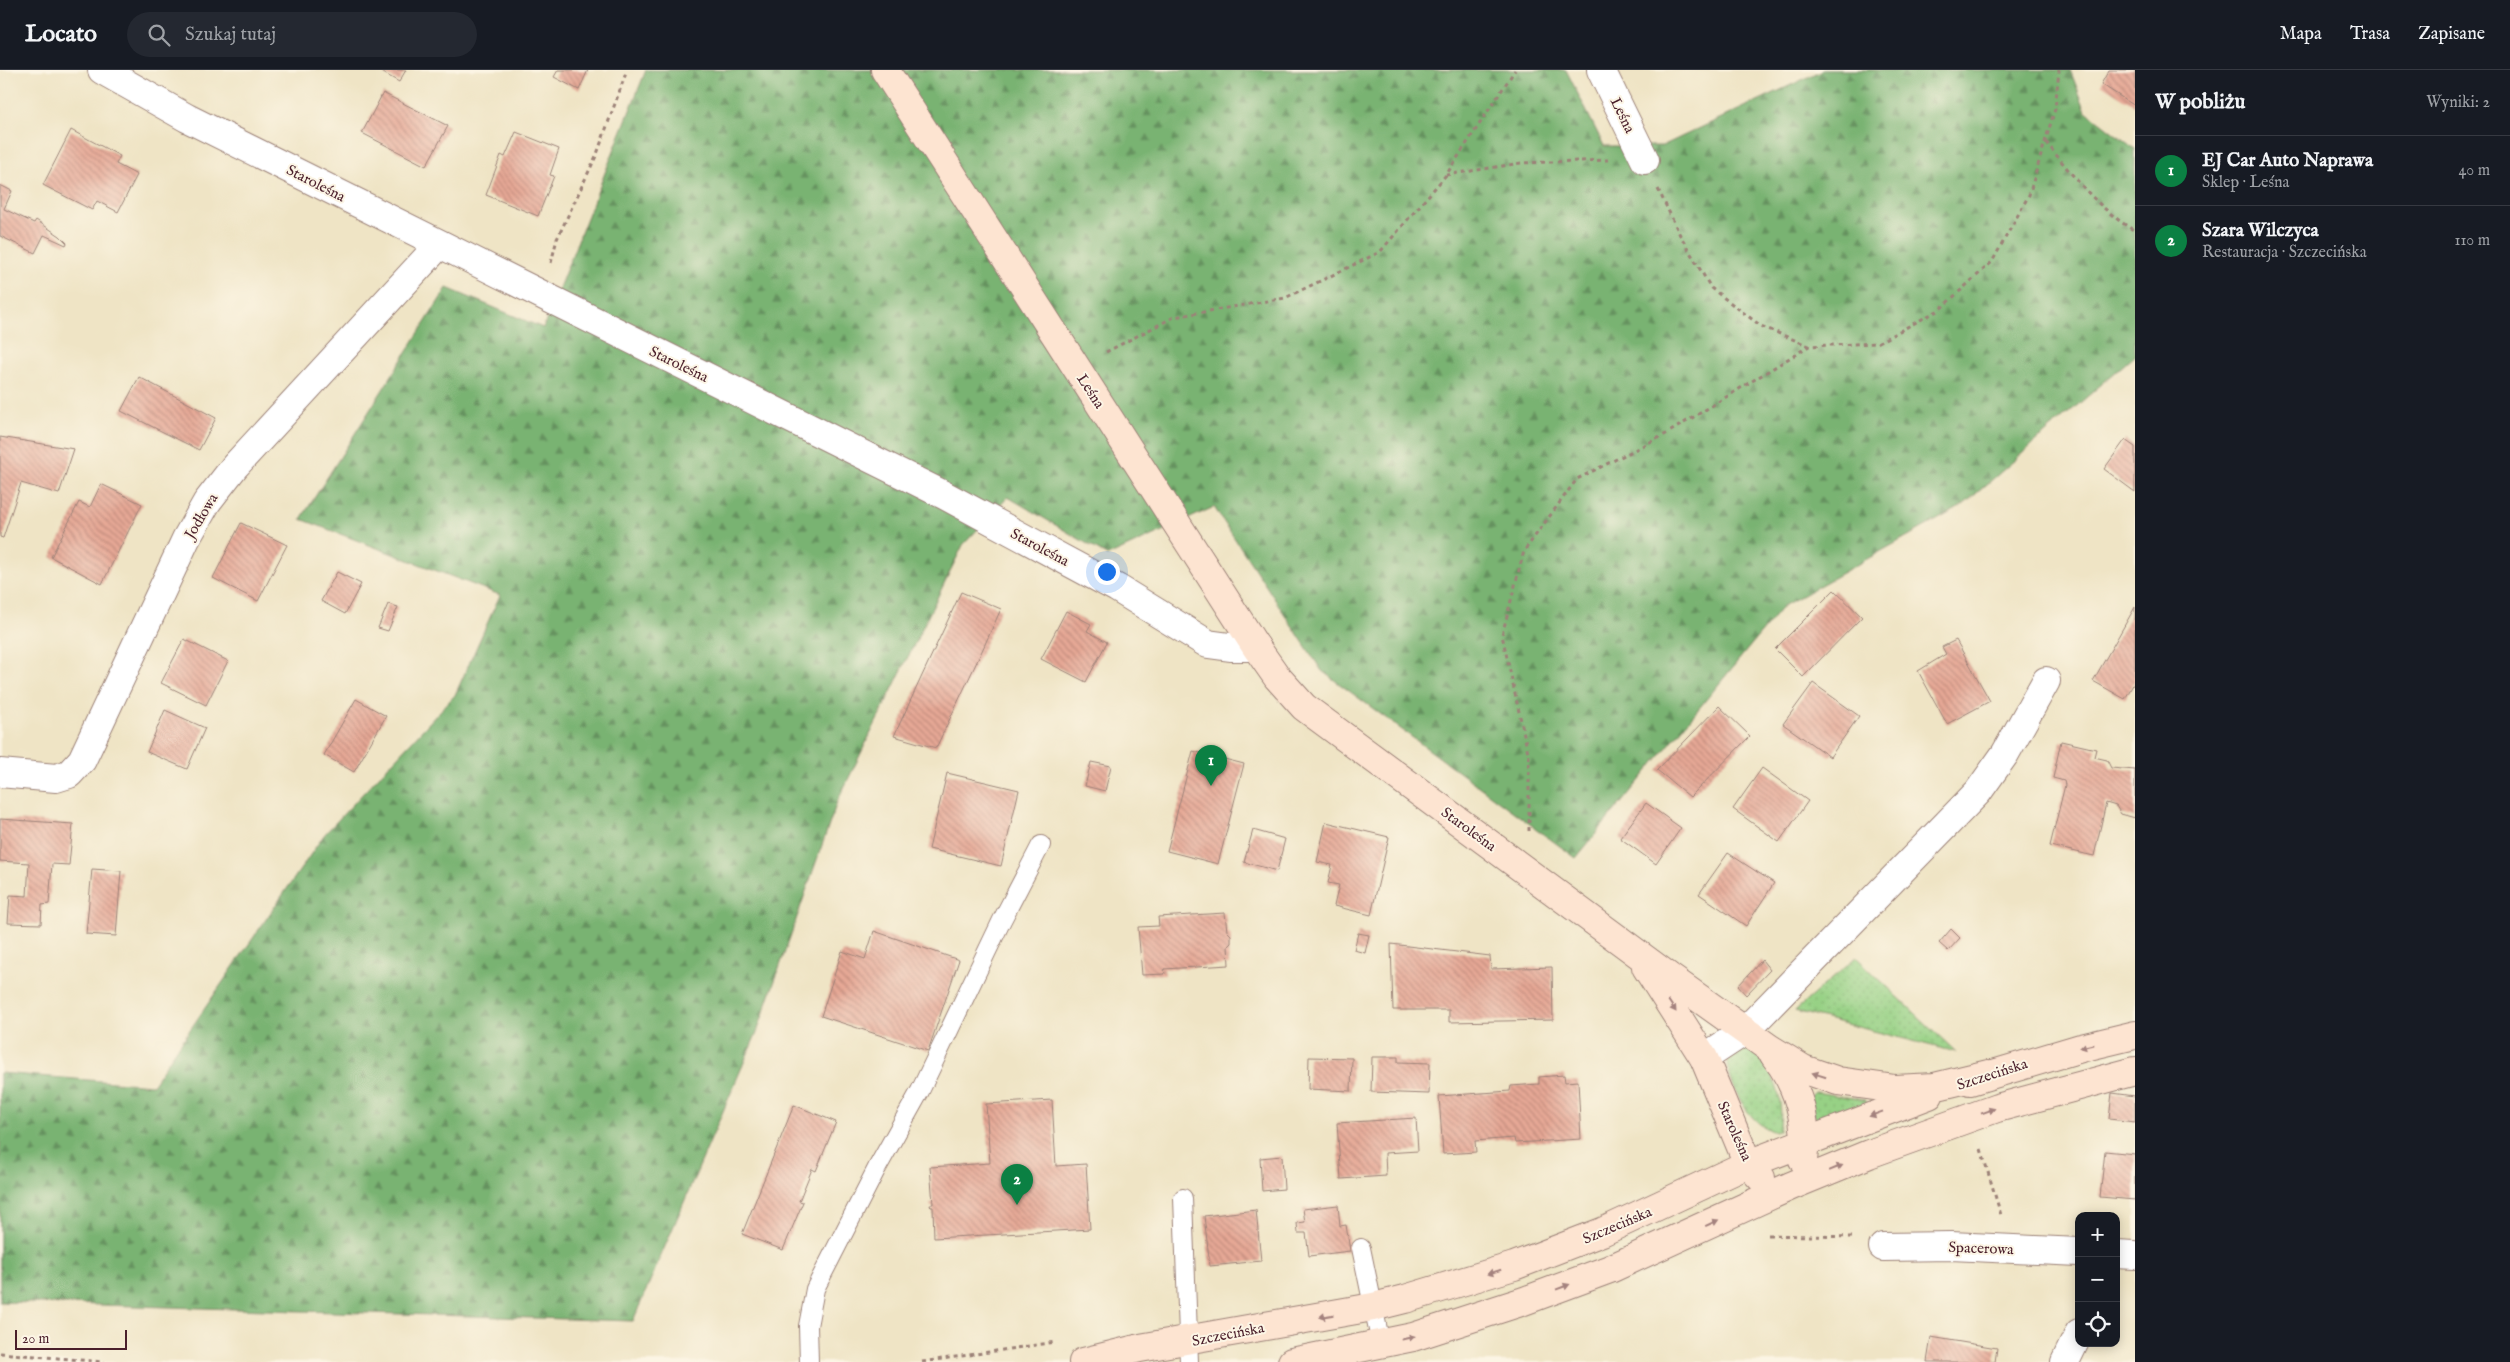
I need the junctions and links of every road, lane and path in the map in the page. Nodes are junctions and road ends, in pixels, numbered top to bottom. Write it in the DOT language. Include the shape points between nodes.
graph roads {
  1 [pos="102,70"];
  2 [pos="627,70"];
  3 [pos="885,70"];
  4 [pos="1515,70"];
  5 [pos="1601,70"];
  6 [pos="2059,70"];
  7 [pos="2045,141"];
  8 [pos="1644,160"];
  9 [pos="1446,175"];
  10 [pos="2135,230"];
  11 [pos="439,245"];
  12 [pos="542,297"];
  13 [pos="1809,346"];
  14 [pos="1076,368"];
  15 [pos="1256,647"];
  16 [pos="2046,681"];
  17 [pos="1304,707"];
  18 [pos="0,773"];
  19 [pos="1530,834"];
  20 [pos="1041,845"];
  21 [pos="1635,951"];
  22 [pos="1745,1031"];
  23 [pos="2135,1035"];
  24 [pos="1769,1048"];
  25 [pos="1704,1058"];
  26 [pos="2135,1071"];
  27 [pos="1988,1074"];
  28 [pos="1804,1142"];
  29 [pos="1980,1146"];
  30 [pos="1748,1164"];
  31 [pos="1791,1186"];
  32 [pos="1183,1198"];
  33 [pos="1765,1235"];
  34 [pos="1883,1247"];
  35 [pos="1361,1248"];
  36 [pos="2012,1249"];
  37 [pos="2075,1252"];
  38 [pos="2120,1254"];
  39 [pos="2135,1255"];
  40 [pos="1374,1307"];
  41 [pos="2075,1341"];
  42 [pos="1381,1344"];
  43 [pos="1189,1352"];
  44 [pos="0,1353"];
  45 [pos="104,1362"];
  46 [pos="808,1362"];
  47 [pos="1084,1362"];
  48 [pos="1292,1362"];
  49 [pos="2065,1362"];
  1 -- 11 [label="street, Staroleśna" via="187,118"];
  2 -- 12 [label="path" via="597,154 557,239"];
  3 -- 14 [label="street, Leśna"];
  4 -- 9 [label="path"];
  5 -- 8 [label="street, Leśna"];
  6 -- 7 [label="path" via="2054,109"];
  7 -- 10 [label="path" via="2080,185 2121,222"];
  7 -- 13 [label="path" via="2029,195 1992,262 1939,310 1876,343"];
  8 -- 9 [label="path" via="1521,163"];
  8 -- 13 [label="path" via="1680,235 1711,288 1762,326"];
  9 -- 14 [label="path" via="1380,252 1285,298 1174,317"];
  11 -- 12 [label="street, Staroleśna"];
  11 -- 18 [label="street, Jodłowa" via="235,466 207,502 82,760 69,774 56,778"];
  12 -- 15 [label="street, Staroleśna" via="944,495 1117,588 1208,644"];
  13 -- 19 [label="path" via="1666,434 1577,479 1524,551 1502,634 1529,757"];
  14 -- 15 [label="street, Leśna"];
  15 -- 17 [label="street, Leśna"];
  16 -- 22 [label="street" via="2005,754 1978,792"];
  17 -- 21 [label="street, Staroleśna"];
  20 -- 46 [label="lane" via="920,1091 815,1289 808,1326"];
  21 -- 22 [label="street, Staroleśna"];
  21 -- 25 [label="street, Staroleśna, one-way"];
  22 -- 24 [label="street, Staroleśna"];
  22 -- 25 [label="street"];
  23 -- 27 [label="street, Szczecińska, one-way"];
  27 -- 24 [label="street, Staroleśna, one-way" via="1934,1086 1876,1087 1821,1076"];
  24 -- 28 [label="street, Staroleśna" via="1784,1067 1797,1093 1804,1124"];
  25 -- 30 [label="street, Staroleśna"];
  31 -- 26 [label="street, one-way" via="1997,1108"];
  27 -- 28 [label="street, Szczecińska, one-way"];
  28 -- 30 [label="street, Szczecińska"];
  28 -- 31 [label="street, Staroleśna" via="1798,1177"];
  29 -- 36 [label="path"];
  30 -- 31 [label="street, Staroleśna" via="1770,1182"];
  30 -- 40 [label="street, Szczecińska, one-way" via="1602,1232 1514,1266"];
  42 -- 31 [label="street, one-way" via="1515,1304 1610,1269"];
  32 -- 43 [label="lane"];
  33 -- 34 [label="path" via="1873,1237"];
  34 -- 36 [label="street, Spacerowa"];
  35 -- 40 [label="lane"];
  36 -- 37 [label="street, Spacerowa"];
  38 -- 39 [label="street"];
  40 -- 42 [label="lane"];
  40 -- 43 [label="street, Szczecińska, one-way"];
  41 -- 49 [label="street"];
  42 -- 48 [label="street"];
  43 -- 47 [label="street, Szczecińska" via="1140,1348"];
  44 -- 45 [label="path"];
}
